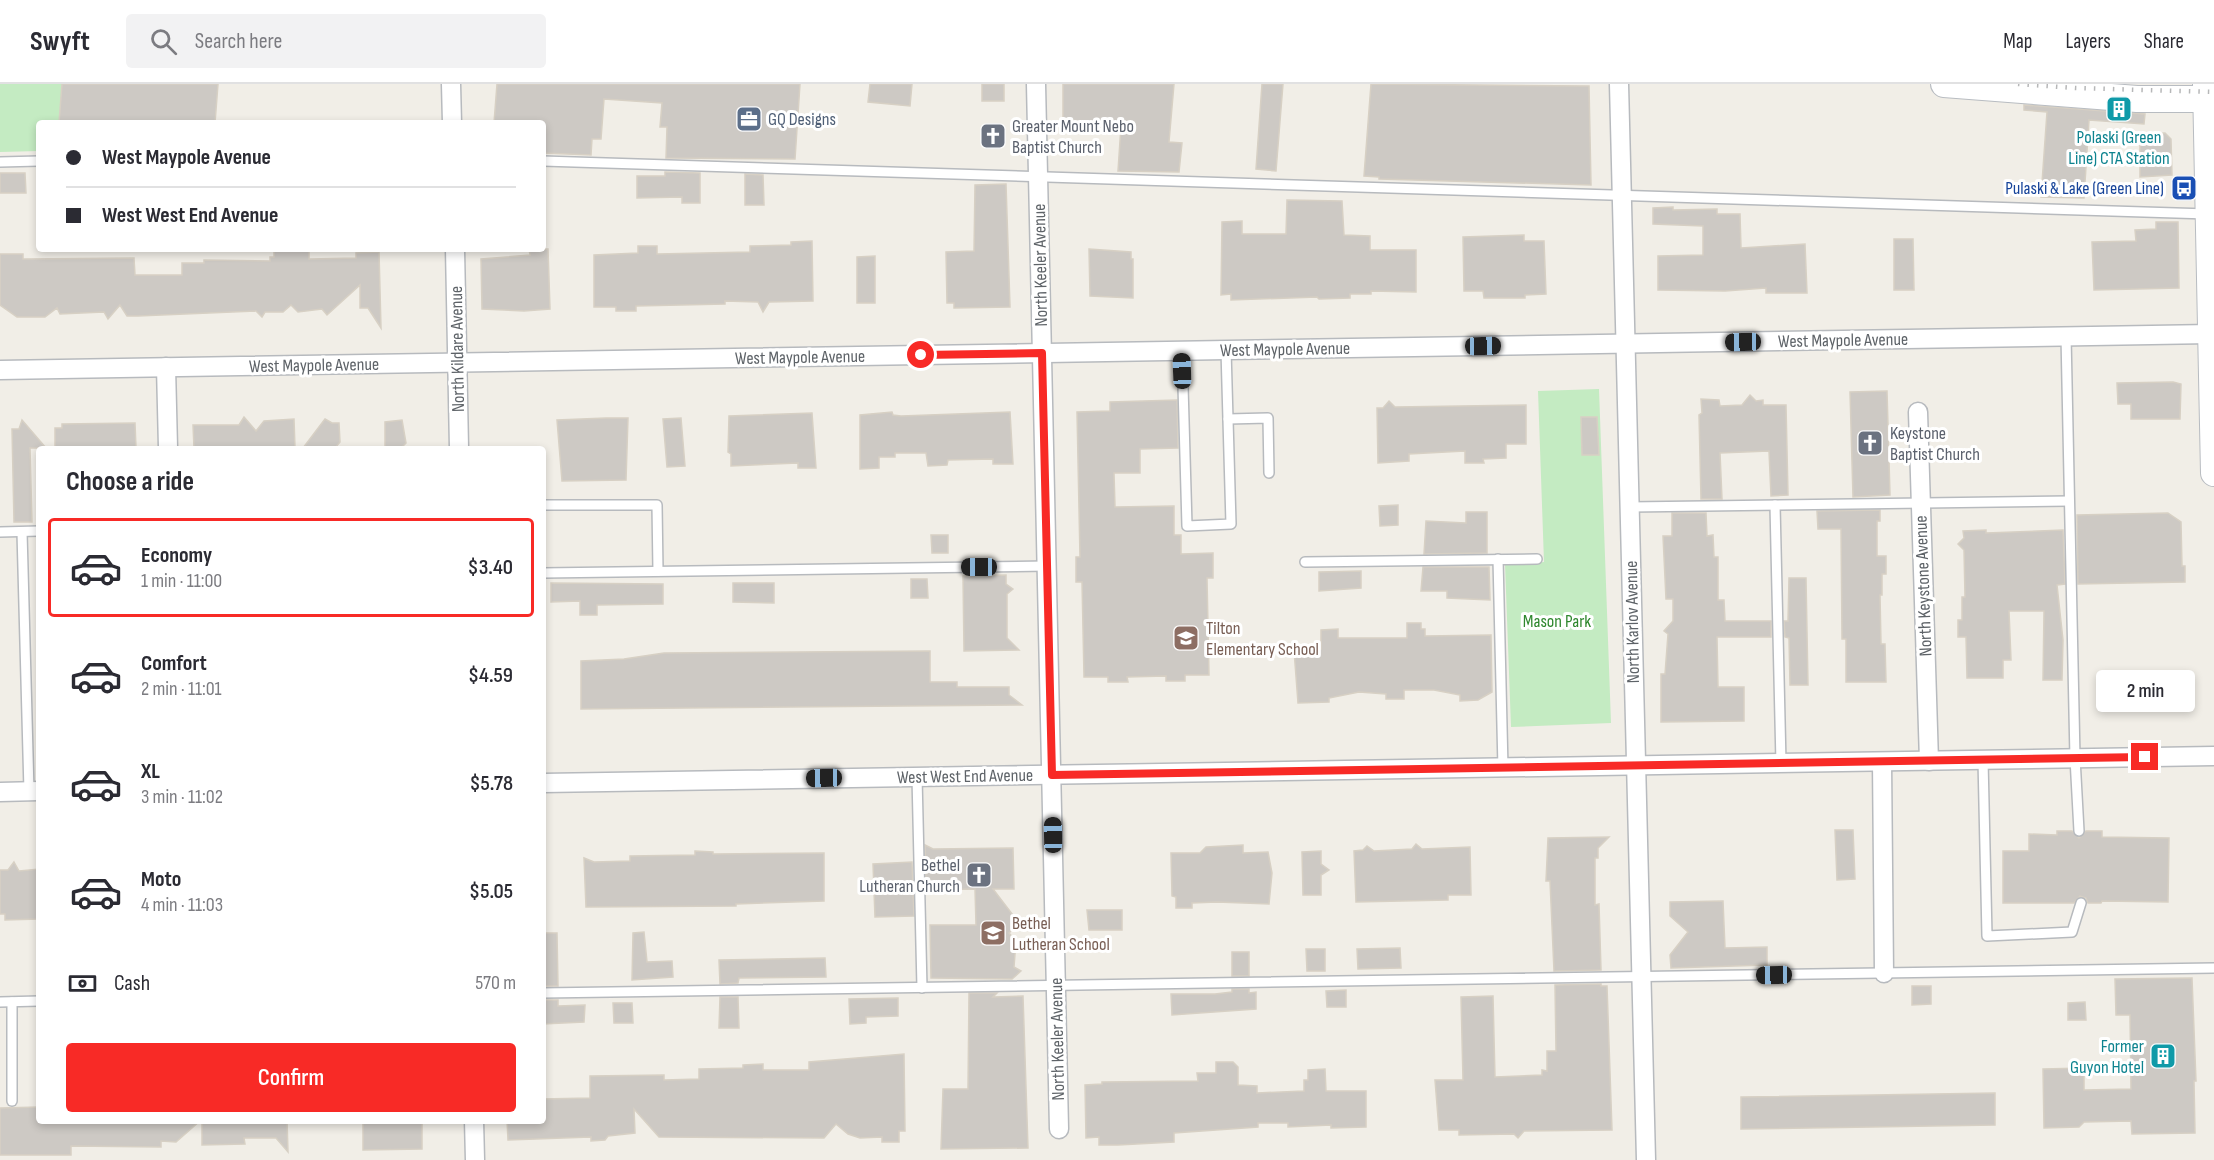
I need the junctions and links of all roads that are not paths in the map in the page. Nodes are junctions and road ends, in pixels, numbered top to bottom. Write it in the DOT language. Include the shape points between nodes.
graph roads {
  1 [pos="451,84"];
  2 [pos="1036,84"];
  3 [pos="1619,84"];
  4 [pos="1944,84"];
  5 [pos="2206,92"];
  6 [pos="452,120"];
  7 [pos="36,161"];
  8 [pos="546,161"];
  9 [pos="0,162"];
  10 [pos="1038,178"];
  11 [pos="1622,195"];
  12 [pos="2210,222"];
  13 [pos="455,252"];
  14 [pos="2211,334"];
  15 [pos="2066,336"];
  16 [pos="1626,344"];
  17 [pos="1226,350"];
  18 [pos="1182,351"];
  19 [pos="1042,353"];
  20 [pos="457,362"];
  21 [pos="166,367"];
  22 [pos="0,370"];
  23 [pos="1918,412"];
  24 [pos="1228,419"];
  25 [pos="168,446"];
  26 [pos="459,446"];
  27 [pos="1269,473"];
  28 [pos="2214,473"];
  29 [pos="2069,501"];
  30 [pos="1921,503"];
  31 [pos="546,505"];
  32 [pos="1775,505"];
  33 [pos="1630,507"];
  34 [pos="36,531"];
  35 [pos="0,532"];
  36 [pos="22,532"];
  37 [pos="1498,559"];
  38 [pos="1537,559"];
  39 [pos="1305,562"];
  40 [pos="1047,566"];
  41 [pos="658,571"];
  42 [pos="546,573"];
  43 [pos="2214,756"];
  44 [pos="2074,758"];
  45 [pos="1983,760"];
  46 [pos="1929,761"];
  47 [pos="1882,762"];
  48 [pos="1781,763"];
  49 [pos="1636,766"];
  50 [pos="1503,768"];
  51 [pos="1052,775"];
  52 [pos="917,777"];
  53 [pos="546,783"];
  54 [pos="34,791"];
  55 [pos="0,792"];
  56 [pos="2079,831"];
  57 [pos="2081,903"];
  58 [pos="2214,968"];
  59 [pos="1884,973"];
  60 [pos="1641,977"];
  61 [pos="1056,986"];
  62 [pos="922,988"];
  63 [pos="546,993"];
  64 [pos="36,1001"];
  65 [pos="0,1002"];
  66 [pos="12,1002"];
  67 [pos="12,1101"];
  68 [pos="474,1124"];
  69 [pos="1059,1129"];
  70 [pos="475,1160"];
  71 [pos="1646,1160"];
  1 -- 6 [label="street"];
  2 -- 10 [label="street, North Keeler Avenue"];
  3 -- 11 [label="street, North Karlov Avenue"];
  4 -- 5 [label="main road" via="2137,99"];
  5 -- 12 [label="main road"];
  7 -- 9 [label="lane"];
  8 -- 10 [label="lane"];
  10 -- 11 [label="lane"];
  10 -- 19 [label="street, North Keeler Avenue"];
  11 -- 12 [label="lane"];
  11 -- 16 [label="street, North Karlov Avenue"];
  12 -- 14 [label="main road"];
  13 -- 20 [label="street, North Kildare Avenue"];
  14 -- 15 [label="street, West Maypole Avenue"];
  14 -- 28 [label="main road"];
  15 -- 16 [label="street, West Maypole Avenue"];
  15 -- 29 [label="lane"];
  16 -- 17 [label="street, West Maypole Avenue"];
  16 -- 33 [label="street, North Karlov Avenue"];
  17 -- 18 [label="street, West Maypole Avenue"];
  17 -- 24 [label="lane"];
  18 -- 19 [label="street, West Maypole Avenue"];
  18 -- 24 [label="lane" via="1187,526 1231,524"];
  19 -- 20 [label="street, West Maypole Avenue"];
  19 -- 40 [label="street, North Keeler Avenue"];
  20 -- 21 [label="street, West Maypole Avenue"];
  20 -- 26 [label="street, North Kildare Avenue"];
  21 -- 22 [label="street, West Maypole Avenue"];
  21 -- 25 [label="street"];
  23 -- 30 [label="street, North Keystone Avenue"];
  24 -- 27 [label="lane" via="1268,418"];
  29 -- 30 [label="lane"];
  29 -- 44 [label="lane"];
  30 -- 32 [label="lane"];
  30 -- 46 [label="street, North Keystone Avenue"];
  31 -- 41 [label="lane" via="657,505"];
  32 -- 33 [label="lane"];
  32 -- 48 [label="lane"];
  33 -- 49 [label="street, North Karlov Avenue"];
  34 -- 36 [label="lane"];
  35 -- 36 [label="lane"];
  36 -- 54 [label="lane"];
  37 -- 38 [label="lane"];
  37 -- 39 [label="lane"];
  37 -- 50 [label="lane"];
  40 -- 41 [label="lane"];
  40 -- 51 [label="street, North Keeler Avenue"];
  41 -- 42 [label="lane"];
  43 -- 44 [label="street, West West End Avenue"];
  44 -- 45 [label="street, West West End Avenue"];
  44 -- 56 [label="lane"];
  45 -- 46 [label="street, West West End Avenue"];
  45 -- 57 [label="lane" via="1987,936 2072,933"];
  46 -- 47 [label="street, West West End Avenue"];
  47 -- 48 [label="street, West West End Avenue"];
  47 -- 59 [label="street"];
  48 -- 49 [label="street, West West End Avenue"];
  49 -- 50 [label="street, West West End Avenue"];
  49 -- 60 [label="street, North Karlov Avenue"];
  50 -- 51 [label="street, West West End Avenue"];
  51 -- 52 [label="street, West West End Avenue"];
  51 -- 61 [label="street, North Keeler Avenue"];
  52 -- 53 [label="street, West West End Avenue"];
  52 -- 62 [label="lane"];
  54 -- 55 [label="street"];
  58 -- 59 [label="lane"];
  59 -- 60 [label="lane"];
  60 -- 61 [label="lane"];
  60 -- 71 [label="street, North Karlov Avenue"];
  61 -- 62 [label="lane"];
  61 -- 69 [label="street, North Keeler Avenue"];
  62 -- 63 [label="lane"];
  64 -- 66 [label="lane"];
  65 -- 66 [label="lane"];
  66 -- 67 [label="lane"];
  68 -- 70 [label="street"];
}
